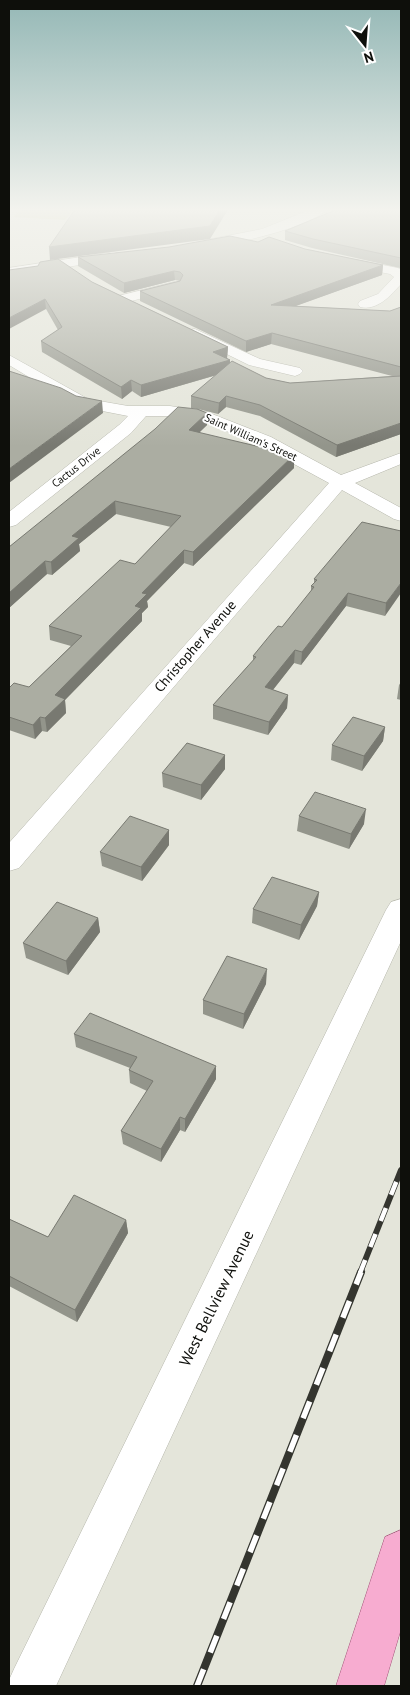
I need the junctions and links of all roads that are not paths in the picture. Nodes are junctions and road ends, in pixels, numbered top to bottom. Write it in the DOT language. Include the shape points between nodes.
graph roads {
  1 [pos="171,287"];
  2 [pos="391,287"];
  3 [pos="106,291"];
  4 [pos="123,299"];
  5 [pos="365,304"];
  6 [pos="139,307"];
  7 [pos="180,326"];
  8 [pos="10,360"];
  9 [pos="295,371"];
  10 [pos="141,411"];
  11 [pos="401,458"];
  12 [pos="340,482"];
  13 [pos="401,515"];
  14 [pos="9,521"];
  15 [pos="9,861"];
  16 [pos="401,910"];
  17 [pos="401,1553"];
  18 [pos="31,1686"];
  19 [pos="360,1686"];
  1 -- 4 [label="street"];
  2 -- 5 [label="street" via="383,297"];
  3 -- 4 [label="street"];
  4 -- 6 [label="street"];
  7 -- 9 [label="street" via="250,362"];
  8 -- 10 [label="street, Saint William's Street" via="76,400 108,409"];
  10 -- 12 [label="street, Saint William's Street" via="202,414 265,441"];
  10 -- 14 [label="street, Cactus Drive" via="125,429"];
  11 -- 12 [label="street, Christopher Avenue"];
  12 -- 13 [label="street, Saint William's Street"];
  12 -- 15 [label="street, Christopher Avenue"];
  16 -- 18 [label="street, West Bellview Avenue"];
  17 -- 19 [label="main road"];
}
